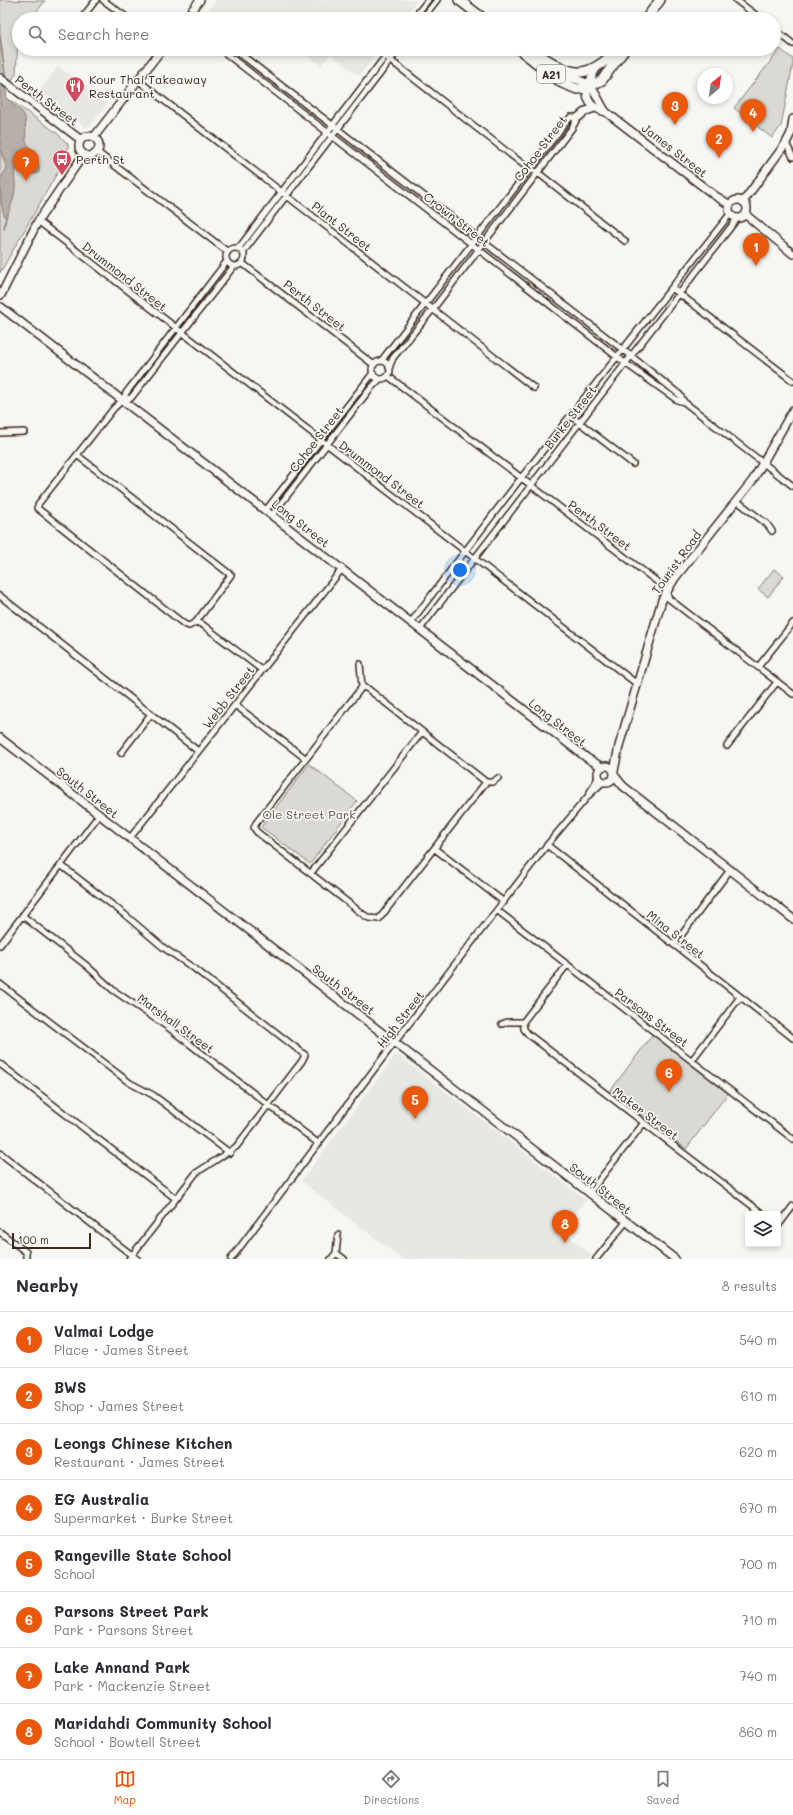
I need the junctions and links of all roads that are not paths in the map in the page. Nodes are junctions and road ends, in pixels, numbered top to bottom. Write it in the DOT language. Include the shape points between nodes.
graph roads {
  1 [pos="96,0"];
  2 [pos="103,0"];
  3 [pos="200,0"];
  4 [pos="428,0"];
  5 [pos="437,0"];
  6 [pos="458,0"];
  7 [pos="660,0"];
  8 [pos="736,0"];
  9 [pos="87,12"];
  10 [pos="119,12"];
  11 [pos="190,12"];
  12 [pos="419,12"];
  13 [pos="428,12"];
  14 [pos="474,12"];
  15 [pos="651,12"];
  16 [pos="752,12"];
  17 [pos="781,35"];
  18 [pos="793,44"];
  19 [pos="157,56"];
  20 [pos="229,56"];
  21 [pos="243,56"];
  22 [pos="386,56"];
  23 [pos="393,56"];
  24 [pos="528,56"];
  25 [pos="541,56"];
  26 [pos="612,56"];
  27 [pos="620,56"];
  28 [pos="390,60"];
  29 [pos="548,60"];
  30 [pos="596,68"];
  31 [pos="0,78"];
  32 [pos="139,81"];
  33 [pos="589,86"];
  34 [pos="595,108"];
  35 [pos="606,112"];
  36 [pos="576,119"];
  37 [pos="793,119"];
  38 [pos="332,124"];
  39 [pos="338,128"];
  40 [pos="327,131"];
  41 [pos="332,136"];
  42 [pos="94,137"];
  43 [pos="81,140"];
  44 [pos="786,144"];
  45 [pos="97,152"];
  46 [pos="84,154"];
  47 [pos="793,157"];
  48 [pos="529,169"];
  49 [pos="537,172"];
  50 [pos="284,194"];
  51 [pos="743,202"];
  52 [pos="730,205"];
  53 [pos="730,214"];
  54 [pos="746,215"];
  55 [pos="737,218"];
  56 [pos="38,221"];
  57 [pos="477,237"];
  58 [pos="626,241"];
  59 [pos="483,242"];
  60 [pos="472,243"];
  61 [pos="478,248"];
  62 [pos="238,249"];
  63 [pos="228,252"];
  64 [pos="244,254"];
  65 [pos="793,254"];
  66 [pos="228,261"];
  67 [pos="242,263"];
  68 [pos="234,266"];
  69 [pos="672,288"];
  70 [pos="679,293"];
  71 [pos="0,294"];
  72 [pos="426,304"];
  73 [pos="0,307"];
  74 [pos="433,309"];
  75 [pos="176,328"];
  76 [pos="182,332"];
  77 [pos="624,350"];
  78 [pos="631,356"];
  79 [pos="618,357"];
  80 [pos="381,361"];
  81 [pos="625,363"];
  82 [pos="374,365"];
  83 [pos="389,368"];
  84 [pos="373,373"];
  85 [pos="388,376"];
  86 [pos="380,379"];
  87 [pos="793,381"];
  88 [pos="534,388"];
  89 [pos="123,400"];
  90 [pos="684,402"];
  91 [pos="793,410"];
  92 [pos="571,416"];
  93 [pos="580,423"];
  94 [pos="24,432"];
  95 [pos="0,433"];
  96 [pos="321,439"];
  97 [pos="326,444"];
  98 [pos="77,455"];
  99 [pos="763,463"];
  100 [pos="633,464"];
  101 [pos="521,478"];
  102 [pos="530,485"];
  103 [pos="793,486"];
  104 [pos="737,501"];
  105 [pos="269,512"];
  106 [pos="772,531"];
  107 [pos="467,551"];
  108 [pos="475,558"];
  109 [pos="342,569"];
  110 [pos="668,590"];
  111 [pos="0,596"];
  112 [pos="196,622"];
  113 [pos="411,622"];
  114 [pos="793,623"];
  115 [pos="420,629"];
  116 [pos="360,664"];
  117 [pos="758,667"];
  118 [pos="262,670"];
  119 [pos="777,682"];
  120 [pos="637,684"];
  121 [pos="362,687"];
  122 [pos="793,694"];
  123 [pos="235,705"];
  124 [pos="151,714"];
  125 [pos="422,732"];
  126 [pos="0,738"];
  127 [pos="727,746"];
  128 [pos="198,751"];
  129 [pos="121,753"];
  130 [pos="305,758"];
  131 [pos="606,773"];
  132 [pos="498,778"];
  133 [pos="486,782"];
  134 [pos="99,815"];
  135 [pos="130,838"];
  136 [pos="547,845"];
  137 [pos="435,849"];
  138 [pos="62,866"];
  139 [pos="730,870"];
  140 [pos="311,873"];
  141 [pos="504,902"];
  142 [pos="498,911"];
  143 [pos="23,916"];
  144 [pos="793,919"];
  145 [pos="0,945"];
  146 [pos="674,945"];
  147 [pos="567,964"];
  148 [pos="0,984"];
  149 [pos="740,997"];
  150 [pos="523,1022"];
  151 [pos="502,1024"];
  152 [pos="793,1038"];
  153 [pos="396,1042"];
  154 [pos="692,1060"];
  155 [pos="0,1064"];
  156 [pos="268,1105"];
  157 [pos="643,1124"];
  158 [pos="793,1139"];
  159 [pos="319,1144"];
  160 [pos="0,1153"];
  161 [pos="230,1153"];
  162 [pos="589,1193"];
  163 [pos="176,1198"];
  164 [pos="793,1206"];
  165 [pos="759,1211"];
  166 [pos="626,1222"];
  167 [pos="781,1222"];
  168 [pos="0,1232"];
  169 [pos="338,1235"];
  170 [pos="336,1253"];
  171 [pos="132,1258"];
  172 [pos="26,1259"];
  173 [pos="231,1259"];
  174 [pos="331,1259"];
  175 [pos="344,1259"];
  176 [pos="596,1259"];
  177 [pos="675,1259"];
  1 -- 9 [label="street"];
  2 -- 10 [label="street"];
  3 -- 11 [label="street"];
  4 -- 12 [label="street"];
  5 -- 13 [label="street"];
  6 -- 14 [label="highway"];
  7 -- 15 [label="highway"];
  8 -- 16 [label="street"];
  17 -- 18 [label="street"];
  19 -- 32 [label="street"];
  20 -- 40 [label="street, Crown Street"];
  21 -- 38 [label="street, Crown Street"];
  22 -- 28 [label="street"];
  22 -- 38 [label="street"];
  23 -- 28 [label="street"];
  24 -- 33 [label="highway, A21" via="567,86 577,89"];
  25 -- 29 [label="highway, A21"];
  26 -- 30 [label="highway, A21"];
  27 -- 33 [label="highway" via="604,77"];
  28 -- 39 [label="street"];
  28 -- 48 [label="street"];
  29 -- 30 [label="highway, A21" via="571,72 585,72"];
  29 -- 33 [label="street" via="549,65 562,75"];
  30 -- 33 [label="street"];
  31 -- 43 [label="street, Perth Street"];
  32 -- 42 [label="street"];
  32 -- 50 [label="street, Plant Street"];
  33 -- 34 [label="street" via="589,100"];
  33 -- 35 [label="street, James Street"];
  34 -- 35 [label="street, James Street"];
  34 -- 36 [label="street"];
  35 -- 52 [label="street, James Street"];
  36 -- 48 [label="street, Cohoe Street" via="570,117"];
  36 -- 49 [label="street, Cohoe Street" via="572,128"];
  37 -- 44 [label="street" via="791,134"];
  38 -- 39 [label="street, Crown Street"];
  38 -- 40 [label="street"];
  39 -- 41 [label="street"];
  39 -- 57 [label="street, Crown Street"];
  40 -- 41 [label="street, Crown Street"];
  40 -- 50 [label="street"];
  41 -- 50 [label="street"];
  41 -- 60 [label="street, Crown Street"];
  42 -- 43 [label="street" via="86,136"];
  42 -- 45 [label="street" via="99,144"];
  43 -- 46 [label="street" via="79,146"];
  44 -- 47 [label="street"];
  44 -- 51 [label="street"];
  45 -- 46 [label="street" via="92,155"];
  45 -- 63 [label="street"];
  46 -- 56 [label="street"];
  48 -- 49 [label="street"];
  48 -- 57 [label="street, Cohoe Street"];
  49 -- 58 [label="street"];
  49 -- 59 [label="street, Cohoe Street"];
  50 -- 62 [label="street"];
  50 -- 64 [label="street"];
  50 -- 72 [label="street, Plant Street"];
  51 -- 52 [label="street" via="737,200"];
  51 -- 54 [label="street" via="747,206"];
  52 -- 53 [label="street"];
  53 -- 55 [label="street"];
  53 -- 69 [label="street, Burke Street"];
  54 -- 55 [label="street"];
  54 -- 65 [label="street"];
  55 -- 70 [label="street, Burke Street"];
  56 -- 71 [label="street"];
  56 -- 75 [label="street, Drummond Street"];
  57 -- 59 [label="street, Crown Street"];
  57 -- 60 [label="street, Cohoe Street"];
  59 -- 61 [label="street, Cohoe Street"];
  59 -- 77 [label="street, Crown Street"];
  60 -- 61 [label="street, Crown Street"];
  60 -- 72 [label="street, Cohoe Street"];
  61 -- 74 [label="street, Cohoe Street"];
  61 -- 79 [label="street, Crown Street"];
  62 -- 63 [label="street"];
  62 -- 64 [label="street"];
  63 -- 66 [label="street"];
  64 -- 67 [label="street"];
  66 -- 68 [label="street"];
  66 -- 75 [label="street"];
  67 -- 68 [label="street"];
  67 -- 82 [label="street, Perth Street"];
  68 -- 76 [label="street"];
  69 -- 70 [label="street"];
  69 -- 77 [label="street, Burke Street"];
  70 -- 78 [label="street, Burke Street"];
  70 -- 87 [label="street"];
  71 -- 73 [label="street" via="3,299"];
  72 -- 74 [label="street, Plant Street"];
  72 -- 80 [label="street, Cohoe Street"];
  73 -- 89 [label="street, Long Street"];
  74 -- 83 [label="street, Cohoe Street" via="393,358"];
  74 -- 88 [label="street, Plant Street"];
  75 -- 76 [label="street, Drummond Street"];
  75 -- 89 [label="street"];
  76 -- 89 [label="street" via="131,398"];
  76 -- 96 [label="street, Drummond Street"];
  77 -- 78 [label="street, Crown Street"];
  77 -- 79 [label="street, Burke Street"];
  78 -- 81 [label="street, Burke Street"];
  78 -- 90 [label="street, Crown Street" via="680,395"];
  79 -- 81 [label="street, Crown Street"];
  79 -- 92 [label="street, Burke Street"];
  80 -- 82 [label="street"];
  80 -- 83 [label="street"];
  81 -- 90 [label="street, Crown Street" via="677,400"];
  81 -- 93 [label="street, Burke Street"];
  82 -- 84 [label="street"];
  83 -- 85 [label="street"];
  84 -- 86 [label="street"];
  84 -- 96 [label="street, Cohoe Street"];
  85 -- 86 [label="street"];
  85 -- 101 [label="street, Perth Street"];
  86 -- 97 [label="street, Cohoe Street"];
  89 -- 98 [label="street"];
  89 -- 105 [label="street, Long Street"];
  90 -- 99 [label="street, Crown Street"];
  91 -- 99 [label="street, Tourist Road"];
  92 -- 93 [label="street"];
  92 -- 101 [label="street, Burke Street"];
  93 -- 100 [label="street"];
  93 -- 102 [label="street, Burke Street"];
  94 -- 95 [label="street"];
  96 -- 97 [label="street, Drummond Street"];
  96 -- 105 [label="street, Cohoe Street"];
  97 -- 105 [label="street, Cohoe Street"];
  97 -- 107 [label="street, Drummond Street"];
  98 -- 112 [label="street" via="231,574"];
  98 -- 112 [label="street" via="37,508 184,624 189,626"];
  99 -- 103 [label="street, Crown Street"];
  99 -- 104 [label="street, Tourist Road"];
  101 -- 102 [label="street, Perth Street"];
  101 -- 107 [label="street, Burke Street"];
  102 -- 108 [label="street, Burke Street"];
  102 -- 110 [label="street, Perth Street"];
  104 -- 106 [label="street" via="767,524"];
  104 -- 110 [label="street, Tourist Road"];
  105 -- 109 [label="street, Long Street"];
  107 -- 108 [label="street, Drummond Street"];
  107 -- 113 [label="street, Burke Street"];
  108 -- 115 [label="street, Burke Street"];
  108 -- 120 [label="street, Drummond Street"];
  109 -- 113 [label="street, Long Street"];
  109 -- 118 [label="street, Webb Street"];
  110 -- 117 [label="street, Perth Street" via="668,598"];
  110 -- 120 [label="street, Tourist Road" via="658,607"];
  111 -- 124 [label="street"];
  112 -- 118 [label="street"];
  113 -- 115 [label="street, Long Street"];
  114 -- 117 [label="street"];
  115 -- 131 [label="street, Long Street"];
  116 -- 121 [label="street"];
  117 -- 119 [label="street, Perth Street"];
  118 -- 123 [label="street, Webb Street"];
  119 -- 122 [label="street, Perth Street"];
  119 -- 127 [label="street"];
  120 -- 131 [label="street, Tourist Road" via="619,746"];
  121 -- 125 [label="street"];
  121 -- 130 [label="street"];
  123 -- 128 [label="street, Webb Street"];
  123 -- 130 [label="street"];
  124 -- 128 [label="street"];
  124 -- 129 [label="street"];
  125 -- 133 [label="street"];
  125 -- 140 [label="street"];
  126 -- 134 [label="street, South Street"];
  128 -- 135 [label="street, Webb Street"];
  130 -- 140 [label="street" via="254,828"];
  131 -- 136 [label="street, High Street"];
  131 -- 139 [label="street"];
  132 -- 133 [label="street" via="493,782"];
  133 -- 137 [label="street"];
  134 -- 135 [label="street, South Street"];
  134 -- 138 [label="street"];
  135 -- 153 [label="street, South Street"];
  136 -- 141 [label="street, High Street"];
  136 -- 146 [label="street, Mina Street"];
  137 -- 140 [label="street" via="379,920 364,915"];
  137 -- 141 [label="street"];
  138 -- 143 [label="street"];
  138 -- 156 [label="street" via="164,948 195,969 305,1055"];
  139 -- 144 [label="street"];
  139 -- 146 [label="street"];
  141 -- 142 [label="street, High Street"];
  142 -- 147 [label="street, Parsons Street"];
  142 -- 153 [label="street, High Street"];
  143 -- 145 [label="street"];
  143 -- 156 [label="street, Marshall Street" via="88,966 113,990 169,1028"];
  146 -- 149 [label="street, Mina Street"];
  147 -- 150 [label="street"];
  147 -- 154 [label="street, Parsons Street"];
  148 -- 161 [label="street" via="130,1083 153,1095"];
  149 -- 152 [label="street, Mina Street"];
  149 -- 154 [label="street"];
  150 -- 151 [label="street"];
  150 -- 157 [label="street, Maker Street" via="528,1034"];
  153 -- 159 [label="street, High Street"];
  153 -- 162 [label="street, South Street"];
  154 -- 158 [label="street, Parsons Street"];
  155 -- 163 [label="street"];
  156 -- 159 [label="street, Marshall Street"];
  156 -- 161 [label="street"];
  157 -- 162 [label="street"];
  157 -- 165 [label="street, Maker Street"];
  159 -- 173 [label="street, High Street"];
  160 -- 171 [label="street"];
  161 -- 163 [label="street" via="202,1168"];
  162 -- 166 [label="street, South Street"];
  163 -- 171 [label="street"];
  164 -- 167 [label="street"];
  166 -- 176 [label="street"];
  166 -- 177 [label="street, South Street"];
  168 -- 172 [label="street" via="26,1252"];
  169 -- 170 [label="street"];
  170 -- 174 [label="street"];
  170 -- 175 [label="street"];
}
